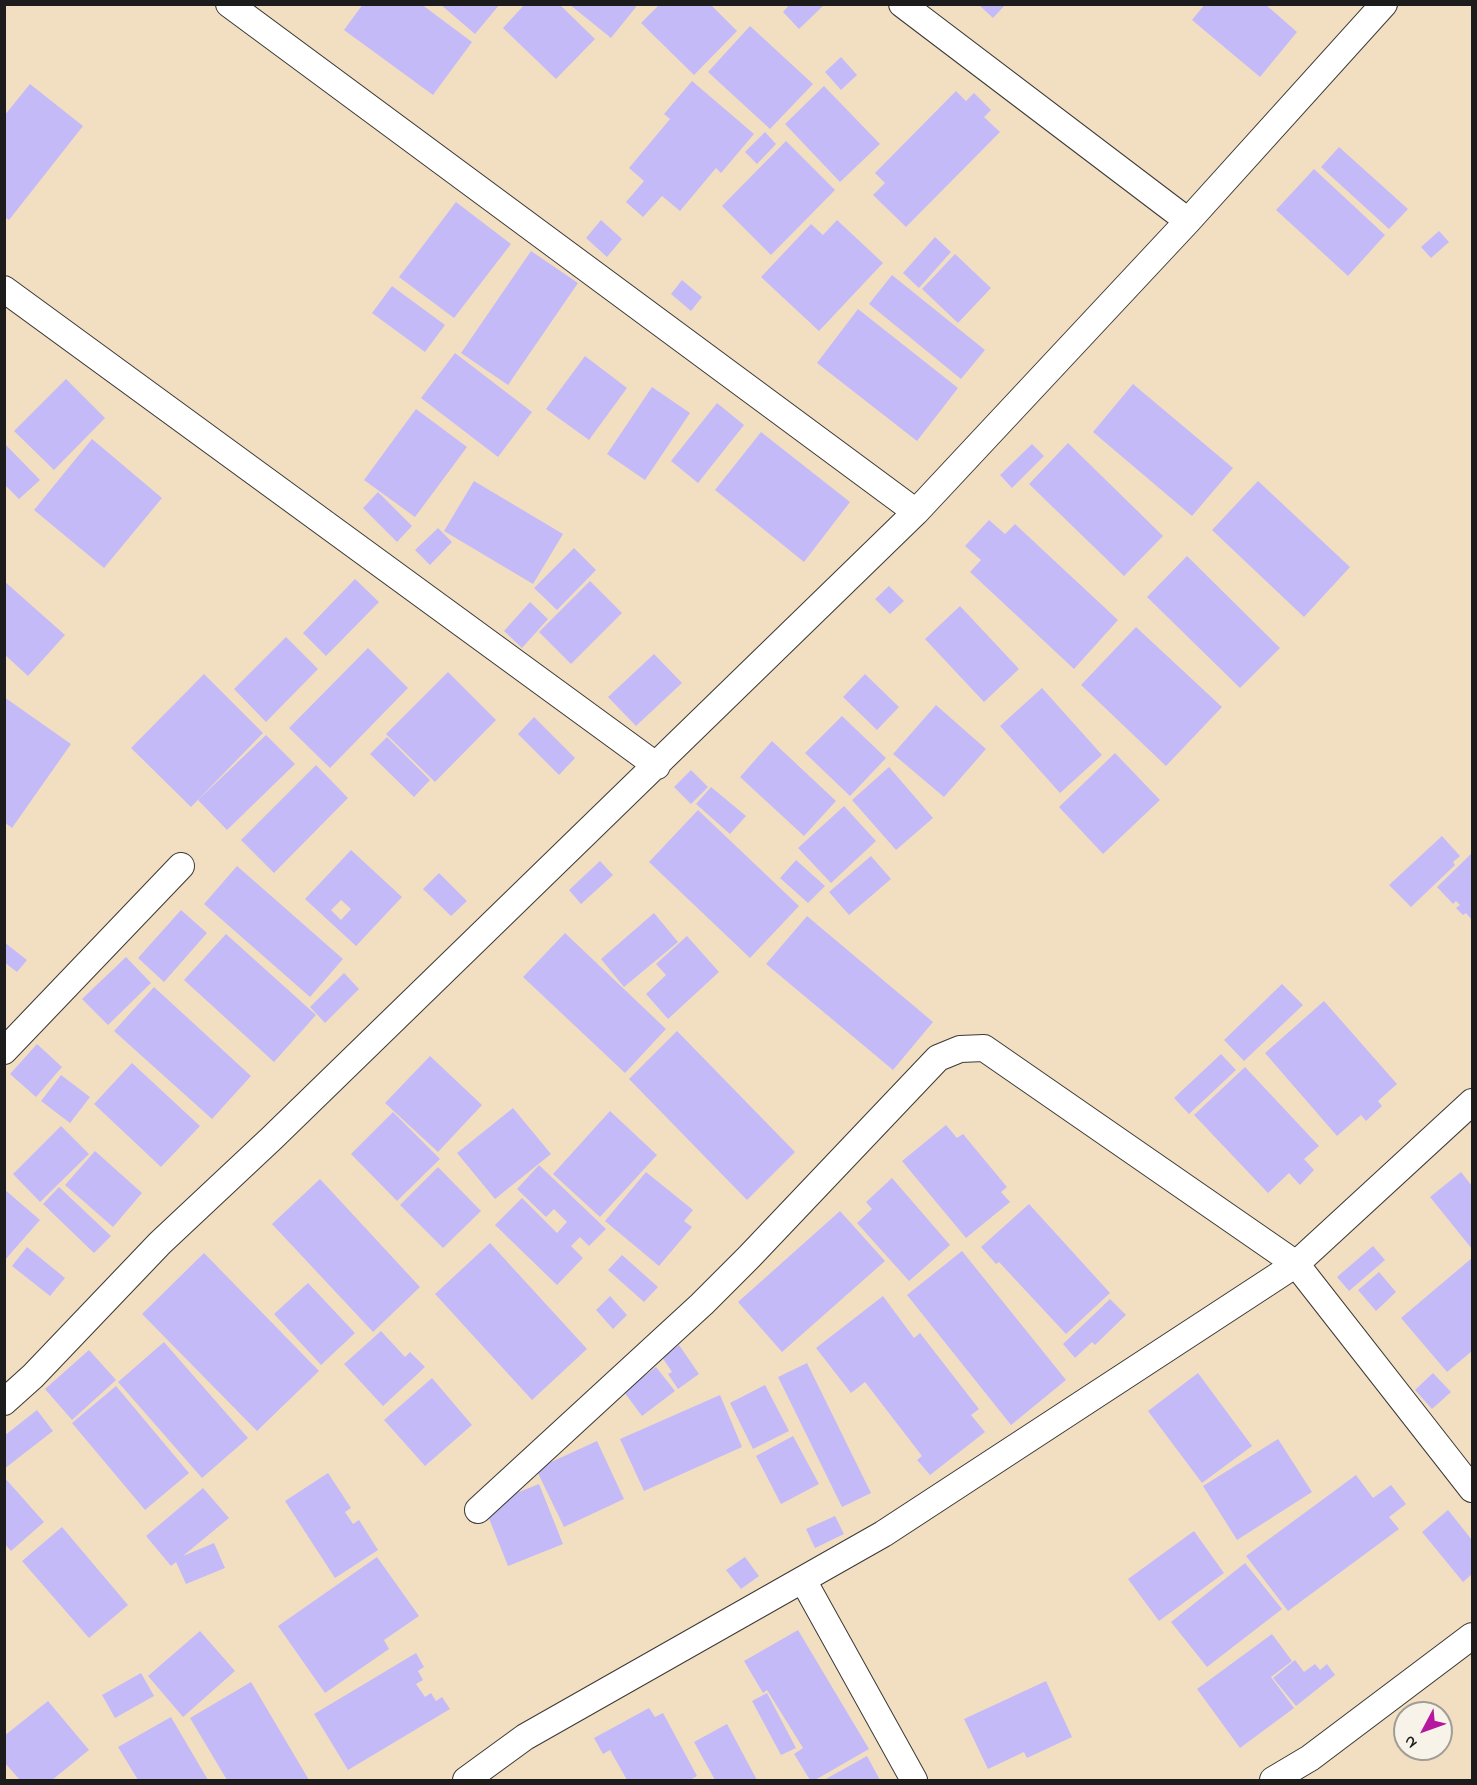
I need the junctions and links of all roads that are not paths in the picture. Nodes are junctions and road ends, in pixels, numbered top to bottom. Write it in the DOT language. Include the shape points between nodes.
graph roads {
  1 [pos="902,4"];
  2 [pos="1384,4"];
  3 [pos="246,9"];
  4 [pos="1188,221"];
  5 [pos="4,289"];
  6 [pos="916,512"];
  7 [pos="657,766"];
  8 [pos="181,866"];
  9 [pos="4,1051"];
  10 [pos="1473,1102"];
  11 [pos="1296,1264"];
  12 [pos="4,1402"];
  13 [pos="1473,1490"];
  14 [pos="478,1509"];
  15 [pos="803,1580"];
  16 [pos="1473,1636"];
  17 [pos="466,1780"];
  18 [pos="914,1780"];
  19 [pos="1273,1780"];
  1 -- 4 [label="street"];
  2 -- 4 [label="street"];
  3 -- 6 [label="street"];
  4 -- 6 [label="street"];
  5 -- 7 [label="street"];
  6 -- 7 [label="street"];
  7 -- 12 [label="street" via="160,1243"];
  8 -- 9 [label="street"];
  10 -- 11 [label="street"];
  11 -- 13 [label="street"];
  11 -- 14 [label="street" via="984,1048 960,1049 938,1058 702,1304"];
  11 -- 15 [label="street" via="883,1534"];
  15 -- 17 [label="street" via="525,1737"];
  15 -- 18 [label="street"];
  16 -- 19 [label="street" via="1310,1758"];
}
